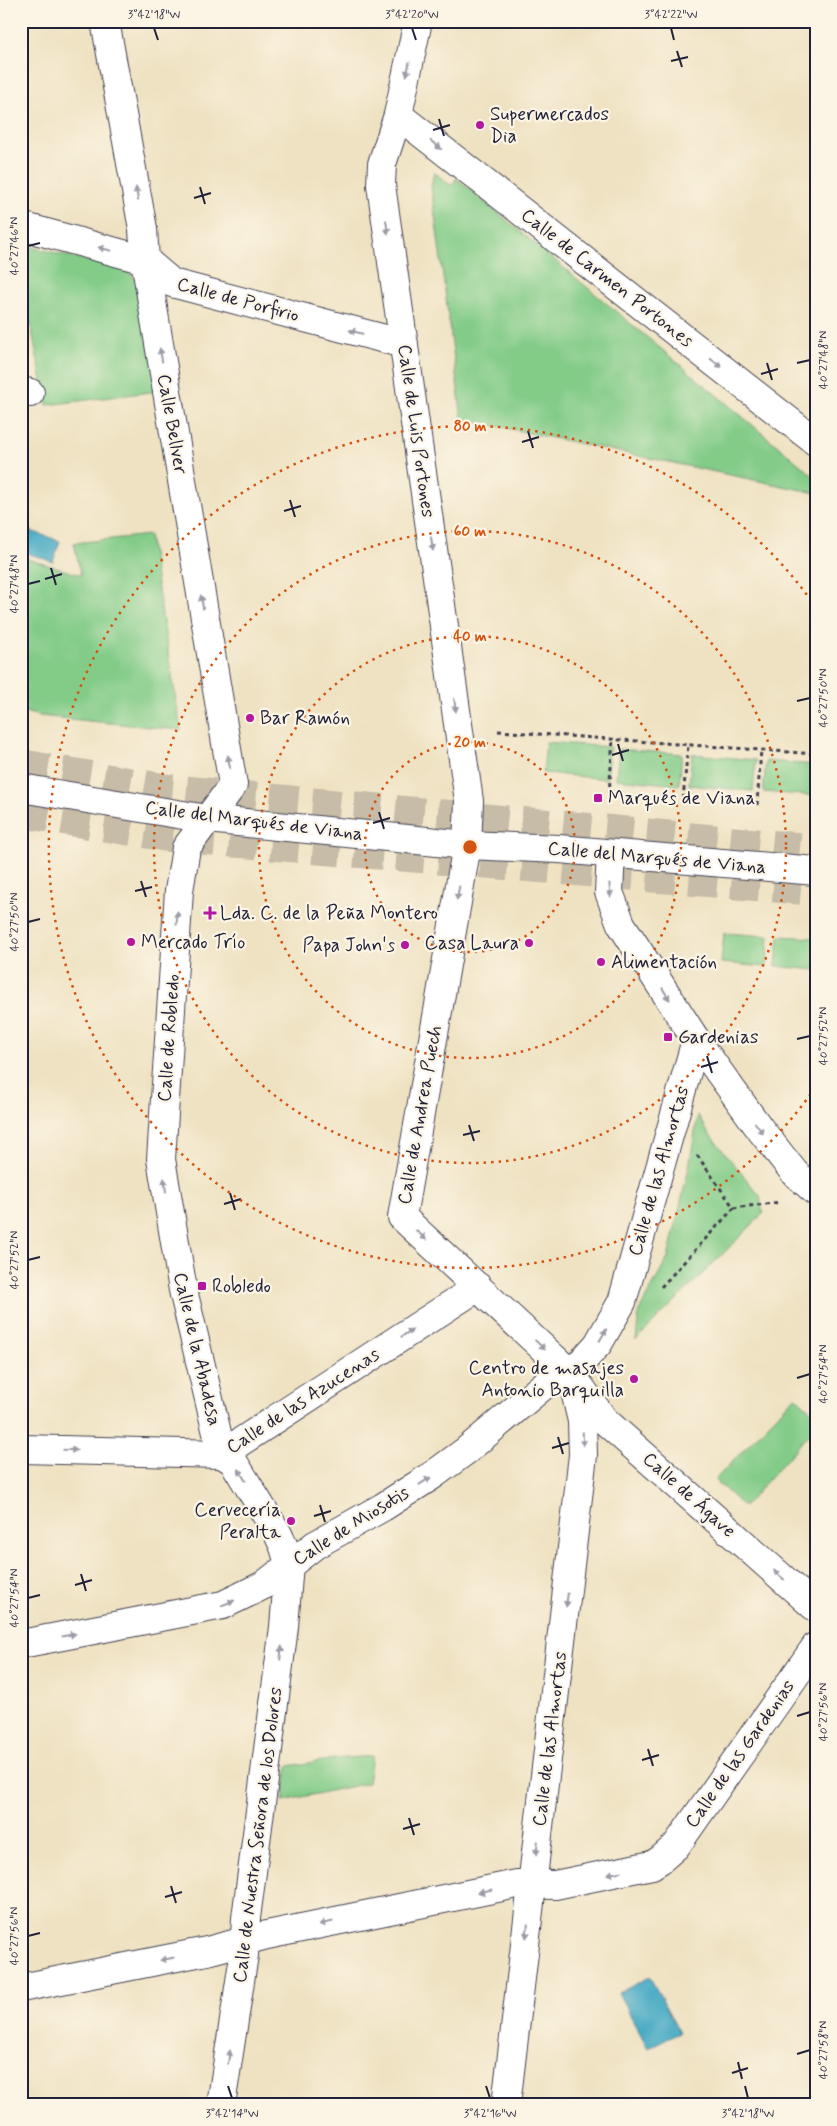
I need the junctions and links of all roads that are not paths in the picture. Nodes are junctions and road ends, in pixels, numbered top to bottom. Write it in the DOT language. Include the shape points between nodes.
graph roads {
  1 [pos="105,21"];
  2 [pos="418,21"];
  3 [pos="398,114"];
  4 [pos="21,226"];
  5 [pos="145,260"];
  6 [pos="404,344"];
  7 [pos="816,442"];
  8 [pos="21,788"];
  9 [pos="207,818"];
  10 [pos="467,845"];
  11 [pos="611,854"];
  12 [pos="816,871"];
  13 [pos="696,1040"];
  14 [pos="816,1192"];
  15 [pos="172,1233"];
  16 [pos="478,1287"];
  17 [pos="622,1302"];
  18 [pos="571,1374"];
  19 [pos="21,1449"];
  20 [pos="222,1454"];
  21 [pos="289,1564"];
  22 [pos="816,1608"];
  23 [pos="21,1644"];
  24 [pos="816,1646"];
  25 [pos="533,1883"];
  26 [pos="245,1941"];
  27 [pos="21,1988"];
  28 [pos="221,2105"];
  29 [pos="506,2105"];
  5 -- 1 [label="street, Calle Bellver, one-way" via="143,229"];
  2 -- 3 [label="street, Calle de Luis Portones, one-way"];
  3 -- 6 [label="street, Calle de Luis Portones, one-way" via="382,164 381,185"];
  3 -- 7 [label="street, Calle de Carmen Portones, one-way"];
  5 -- 4 [label="street, Calle de Porfirio, one-way"];
  6 -- 5 [label="street, Calle de Porfirio, one-way" via="172,283"];
  9 -- 5 [label="street, Calle Bellver, one-way" via="233,785"];
  6 -- 10 [label="street, Calle de Luis Portones, one-way" via="469,801"];
  8 -- 9 [label="street, Calle del Marqués de Viana"];
  9 -- 10 [label="street, Calle del Marqués de Viana"];
  15 -- 9 [label="street, Calle de Robledo, one-way" via="161,1159 179,891 186,848"];
  10 -- 11 [label="street, Calle del Marqués de Viana"];
  10 -- 16 [label="street, Calle de Andrea Puech, one-way" via="402,1217"];
  11 -- 12 [label="street, Calle del Marqués de Viana"];
  11 -- 13 [label="street, one-way" via="608,892 621,924"];
  13 -- 14 [label="street, one-way" via="771,1143 794,1172"];
  13 -- 17 [label="street, Calle de las Almortas"];
  15 -- 20 [label="street, Calle de la Abadesa"];
  16 -- 18 [label="street, Calle de Andrea Puech, one-way"];
  20 -- 16 [label="street, Calle de las Azucenas, one-way"];
  18 -- 17 [label="street, Calle de Miosotis, one-way" via="598,1344"];
  21 -- 18 [label="street, Calle de Miosotis, one-way" via="433,1475 544,1386"];
  22 -- 18 [label="street, Calle de Ágave, one-way" via="604,1420"];
  18 -- 25 [label="street, Calle de las Almortas, one-way" via="582,1421 584,1455"];
  19 -- 20 [label="street, Calle de las Azucenas, one-way"];
  21 -- 20 [label="street, one-way" via="278,1534 233,1461"];
  23 -- 21 [label="street, Calle de Miosotis, one-way" via="223,1606 264,1585"];
  26 -- 21 [label="street, Calle de Nuestra Señora de los Dolores, one-way"];
  24 -- 25 [label="street, Calle de las Gardenias, one-way" via="676,1846 660,1860 642,1868 555,1885"];
  25 -- 26 [label="street, one-way"];
  25 -- 29 [label="street, Calle de las Almortas, one-way"];
  26 -- 27 [label="street, one-way" via="207,1952"];
  28 -- 26 [label="street, Calle de Nuestra Señora de los Dolores, one-way"];
}
